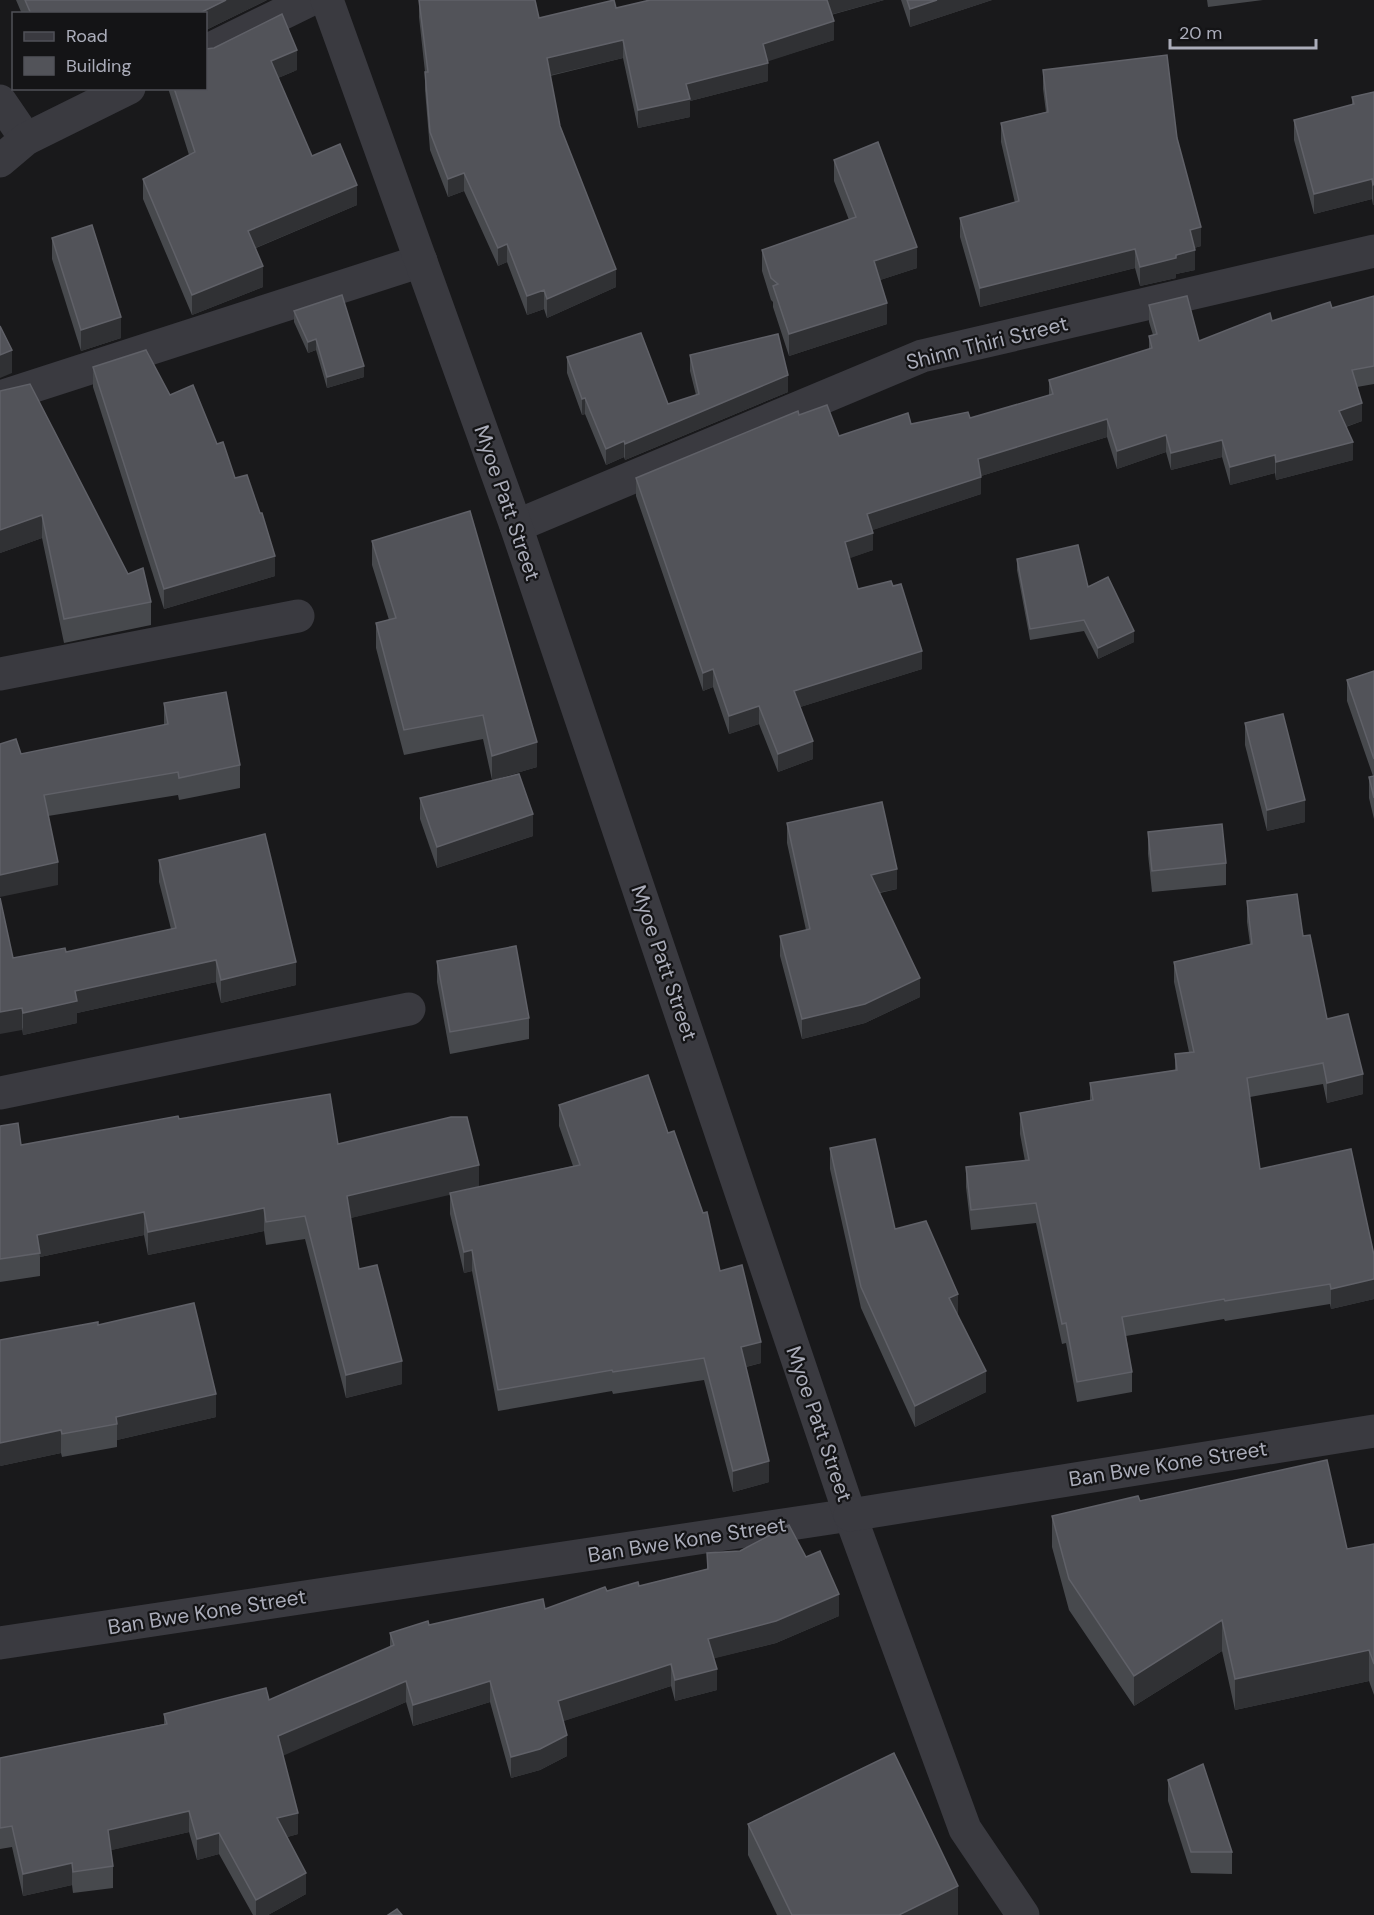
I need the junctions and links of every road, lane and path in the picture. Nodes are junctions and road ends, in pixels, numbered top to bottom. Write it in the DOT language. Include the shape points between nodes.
graph roads {
  1 [pos="310,0"];
  2 [pos="327,0"];
  3 [pos="207,51"];
  4 [pos="125,90"];
  5 [pos="0,100"];
  6 [pos="26,139"];
  7 [pos="0,161"];
  8 [pos="1374,251"];
  9 [pos="421,261"];
  10 [pos="0,397"];
  11 [pos="516,526"];
  12 [pos="298,616"];
  13 [pos="0,674"];
  14 [pos="409,1009"];
  15 [pos="0,1093"];
  16 [pos="1374,1431"];
  17 [pos="850,1515"];
  18 [pos="0,1643"];
  19 [pos="1023,1915"];
  1 -- 3 [label="street"];
  2 -- 9 [label="street, Myoe Patt Street"];
  4 -- 6 [label="street"];
  5 -- 6 [label="street"];
  6 -- 7 [label="street"];
  8 -- 11 [label="street, Shinn Thiri Street" via="922,356"];
  9 -- 10 [label="street"];
  9 -- 11 [label="street, Myoe Patt Street"];
  11 -- 17 [label="street, Myoe Patt Street"];
  12 -- 13 [label="street"];
  14 -- 15 [label="street"];
  16 -- 17 [label="street, Ban Bwe Kone Street"];
  17 -- 18 [label="street, Ban Bwe Kone Street"];
  17 -- 19 [label="street, Myoe Patt Street" via="965,1829"];
}
